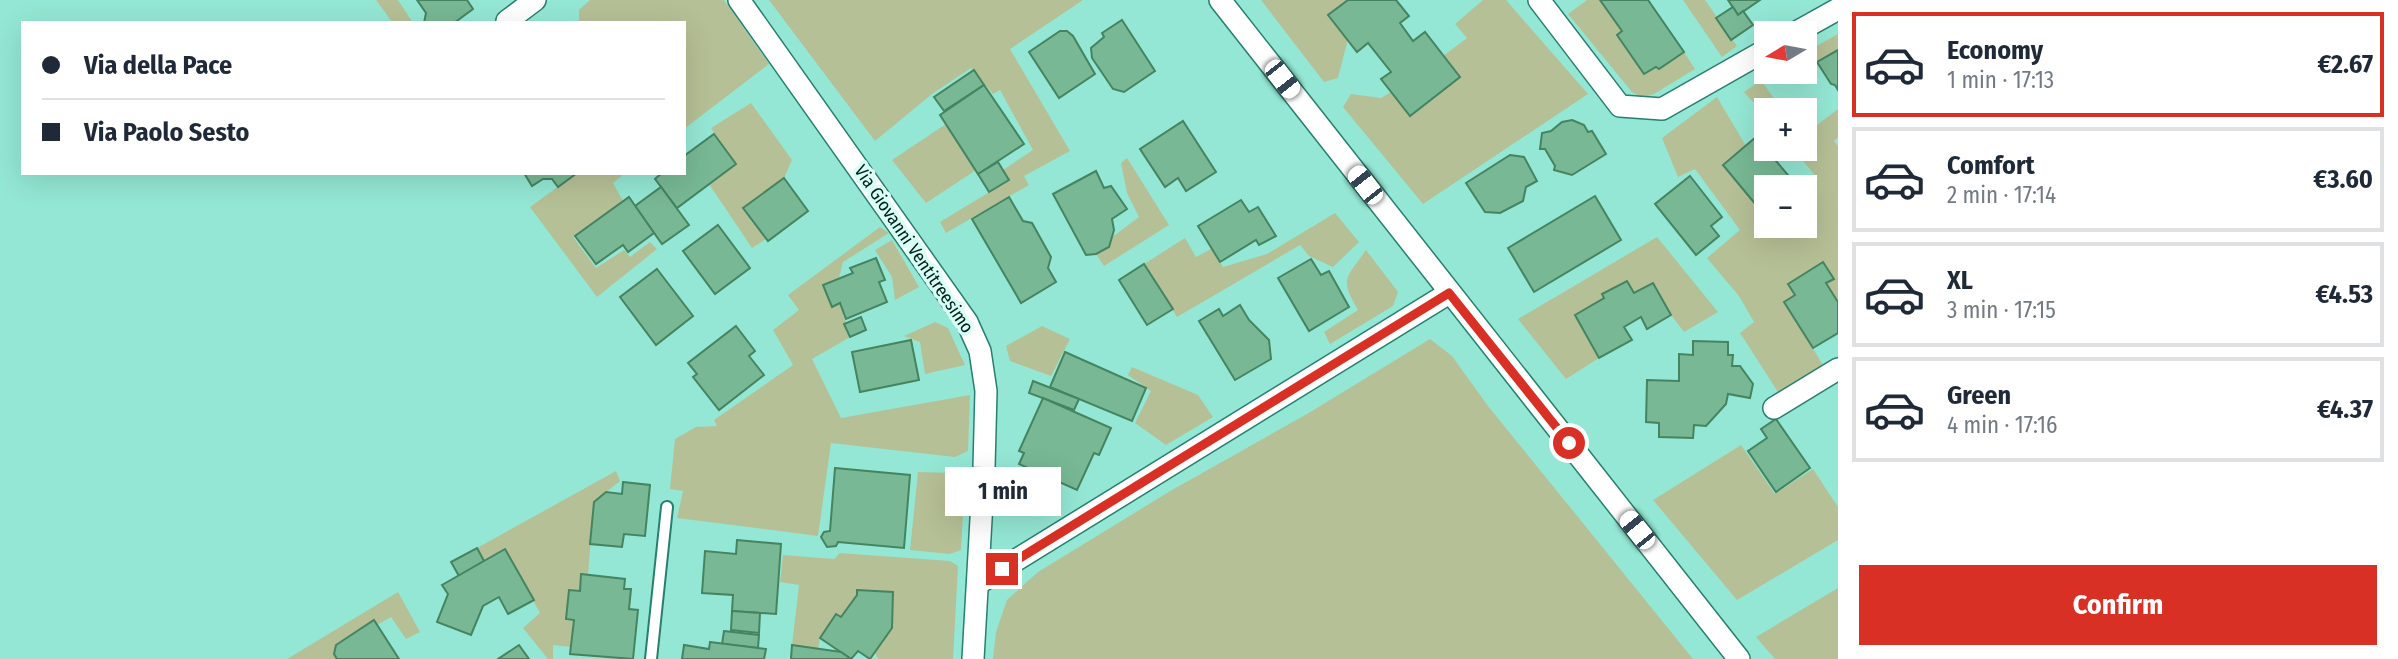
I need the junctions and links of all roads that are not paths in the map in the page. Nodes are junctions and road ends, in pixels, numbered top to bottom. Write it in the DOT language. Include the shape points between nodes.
graph roads {
  1 [pos="535,0"];
  2 [pos="739,0"];
  3 [pos="1220,0"];
  4 [pos="1539,0"];
  5 [pos="1838,9"];
  6 [pos="507,21"];
  7 [pos="1816,21"];
  8 [pos="1754,57"];
  9 [pos="1449,293"];
  10 [pos="1838,369"];
  11 [pos="1774,408"];
  12 [pos="667,507"];
  13 [pos="979,583"];
  14 [pos="650,659"];
  15 [pos="973,659"];
  16 [pos="1739,659"];
  1 -- 6 [label="street"];
  2 -- 13 [label="street, Via Giovanni Ventitreesimo" via="967,322 980,351 986,391"];
  3 -- 9 [label="street"];
  4 -- 8 [label="street" via="1620,106 1662,109"];
  5 -- 7 [label="street"];
  9 -- 13 [label="street"];
  9 -- 16 [label="street"];
  10 -- 11 [label="street"];
  12 -- 14 [label="lane"];
  13 -- 15 [label="street, Via Giovanni Ventitreesimo"];
}
